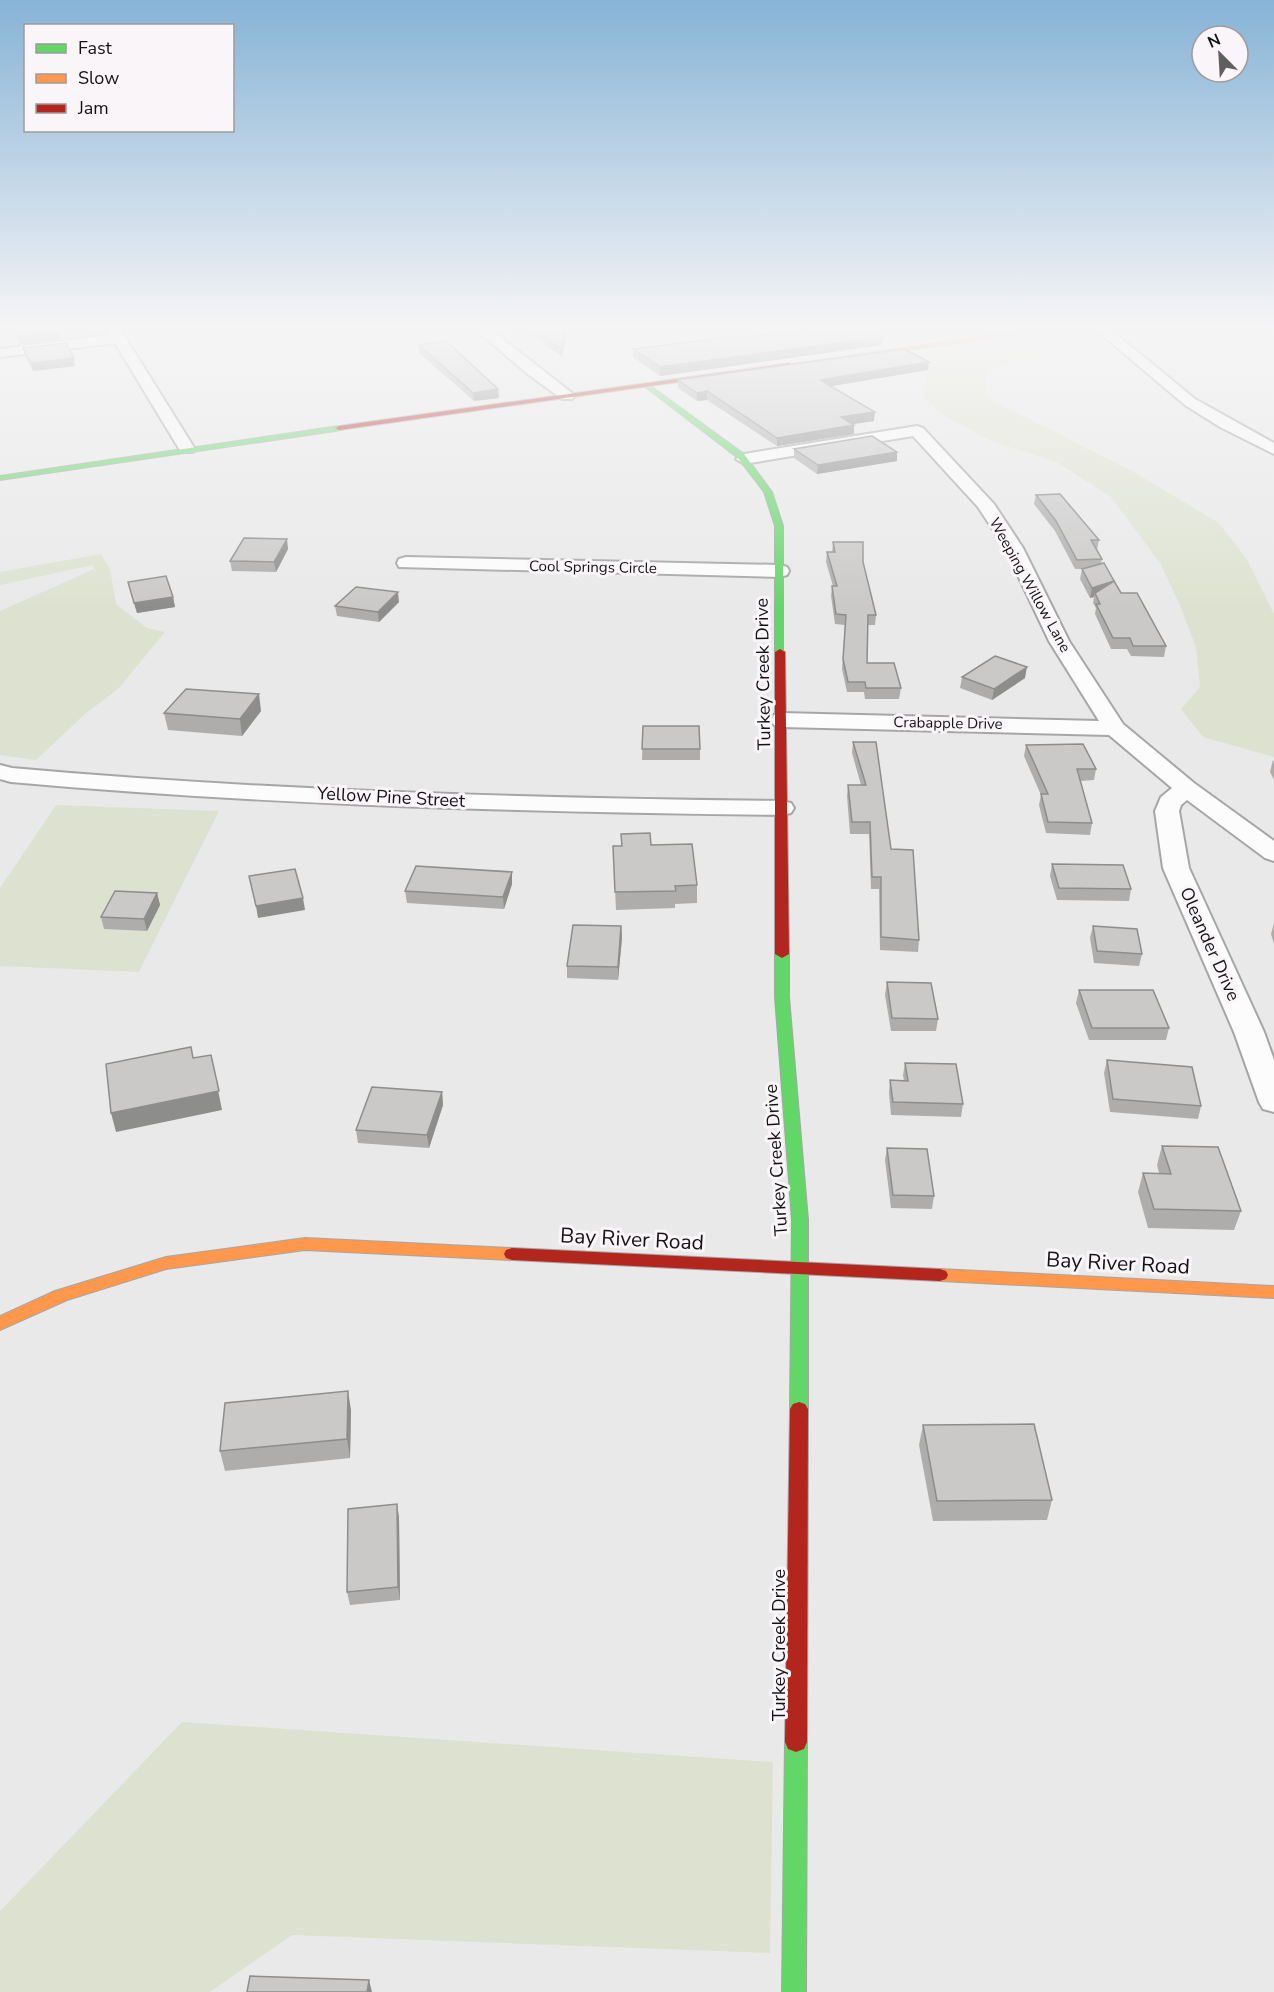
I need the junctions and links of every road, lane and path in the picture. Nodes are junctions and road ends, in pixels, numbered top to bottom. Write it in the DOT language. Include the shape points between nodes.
graph roads {
  1 [pos="170,422"];
  2 [pos="381,422"];
  3 [pos="694,422"];
  4 [pos="1223,422"];
  5 [pos="187,449"];
  6 [pos="1274,449"];
  7 [pos="744,459"];
  8 [pos="0,478"];
  9 [pos="406,563"];
  10 [pos="780,571"];
  11 [pos="782,720"];
  12 [pos="1115,728"];
  13 [pos="0,772"];
  14 [pos="1186,788"];
  15 [pos="782,808"];
  16 [pos="1274,853"];
  17 [pos="1274,1102"];
  18 [pos="800,1268"];
  19 [pos="1274,1292"];
  20 [pos="0,1323"];
  21 [pos="794,1992"];
  1 -- 5 [label="street"];
  2 -- 5 [label="street"];
  3 -- 7 [label="street, Turkey Creek Drive"];
  4 -- 6 [label="street"];
  5 -- 8 [label="street"];
  7 -- 10 [label="street, Turkey Creek Drive" via="768,492 778,526"];
  7 -- 12 [label="street, Weeping Willow Lane" via="917,431 985,504 1014,548 1059,641"];
  9 -- 10 [label="street, Cool Springs Circle"];
  10 -- 11 [label="street, Turkey Creek Drive"];
  11 -- 12 [label="street, Crabapple Drive"];
  11 -- 15 [label="street, Turkey Creek Drive"];
  12 -- 14 [label="street, Weeping Willow Lane"];
  13 -- 15 [label="street, Yellow Pine Street" via="142,787 605,806"];
  14 -- 16 [label="street, Weeping Willow Lane"];
  14 -- 17 [label="street, Oleander Drive" via="1170,802 1167,811 1176,868 1249,1032"];
  15 -- 18 [label="street, Turkey Creek Drive" via="782,997 800,1220"];
  18 -- 19 [label="street, Bay River Road"];
  18 -- 20 [label="street, Bay River Road" via="305,1244 166,1263 61,1295"];
  18 -- 21 [label="street, Turkey Creek Drive"];
}
